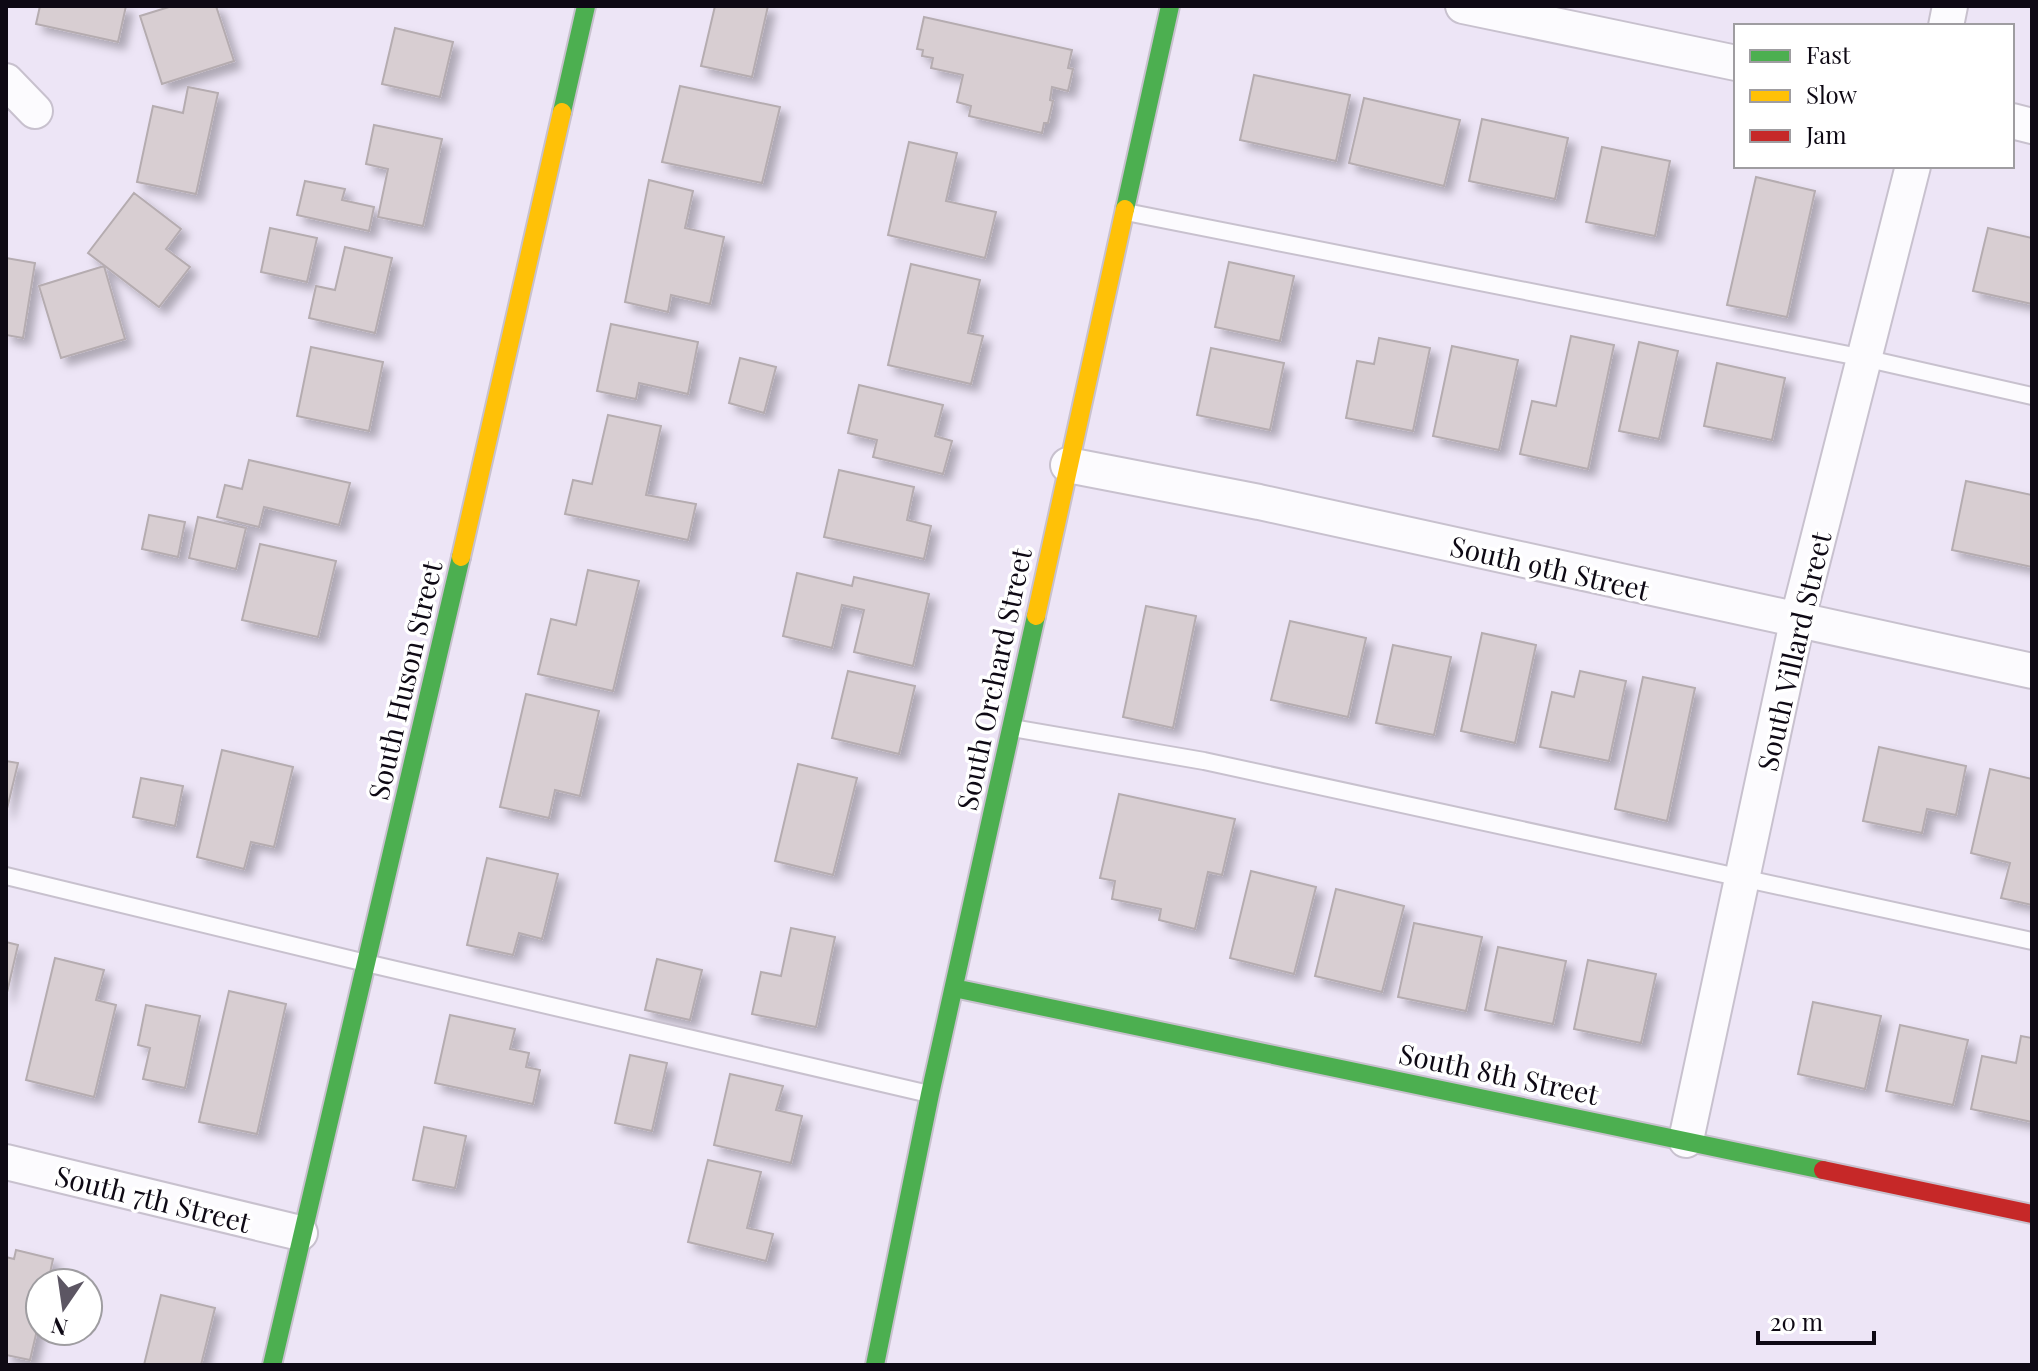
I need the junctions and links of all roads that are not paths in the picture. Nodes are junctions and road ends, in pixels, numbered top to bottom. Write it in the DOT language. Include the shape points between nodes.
graph roads {
  1 [pos="586,6"];
  2 [pos="1170,6"];
  3 [pos="1463,6"];
  4 [pos="1734,63"];
  5 [pos="6,81"];
  6 [pos="35,111"];
  7 [pos="1912,168"];
  8 [pos="1125,212"];
  9 [pos="1864,358"];
  10 [pos="2032,396"];
  11 [pos="1068,465"];
  12 [pos="1797,622"];
  13 [pos="2032,671"];
  14 [pos="1012,728"];
  15 [pos="6,876"];
  16 [pos="1742,878"];
  17 [pos="2032,941"];
  18 [pos="366,963"];
  19 [pos="954,988"];
  20 [pos="930,1094"];
  21 [pos="1686,1140"];
  22 [pos="6,1162"];
  23 [pos="2032,1214"];
  24 [pos="300,1233"];
  25 [pos="272,1365"];
  26 [pos="875,1365"];
  1 -- 18 [label="street, South Huson Street"];
  2 -- 8 [label="street, South Orchard Street"];
  3 -- 4 [label="street"];
  5 -- 6 [label="street"];
  7 -- 9 [label="street, South Villard Street"];
  8 -- 9 [label="lane"];
  8 -- 11 [label="street, South Orchard Street"];
  9 -- 10 [label="lane"];
  9 -- 12 [label="street, South Villard Street"];
  11 -- 12 [label="street, South 9th Street" via="1259,502"];
  11 -- 14 [label="street, South Orchard Street"];
  12 -- 13 [label="street, South 9th Street"];
  12 -- 16 [label="street, South Villard Street"];
  14 -- 16 [label="lane" via="1204,761"];
  14 -- 19 [label="street, South Orchard Street"];
  15 -- 18 [label="lane"];
  16 -- 17 [label="lane"];
  16 -- 21 [label="street, South Villard Street"];
  18 -- 20 [label="lane"];
  18 -- 24 [label="street, South Huson Street"];
  19 -- 20 [label="street, South Orchard Street"];
  19 -- 21 [label="street, South 8th Street"];
  20 -- 26 [label="street, South Orchard Street"];
  21 -- 23 [label="street, South 8th Street"];
  22 -- 24 [label="street, South 7th Street"];
  24 -- 25 [label="street, South Huson Street"];
}
